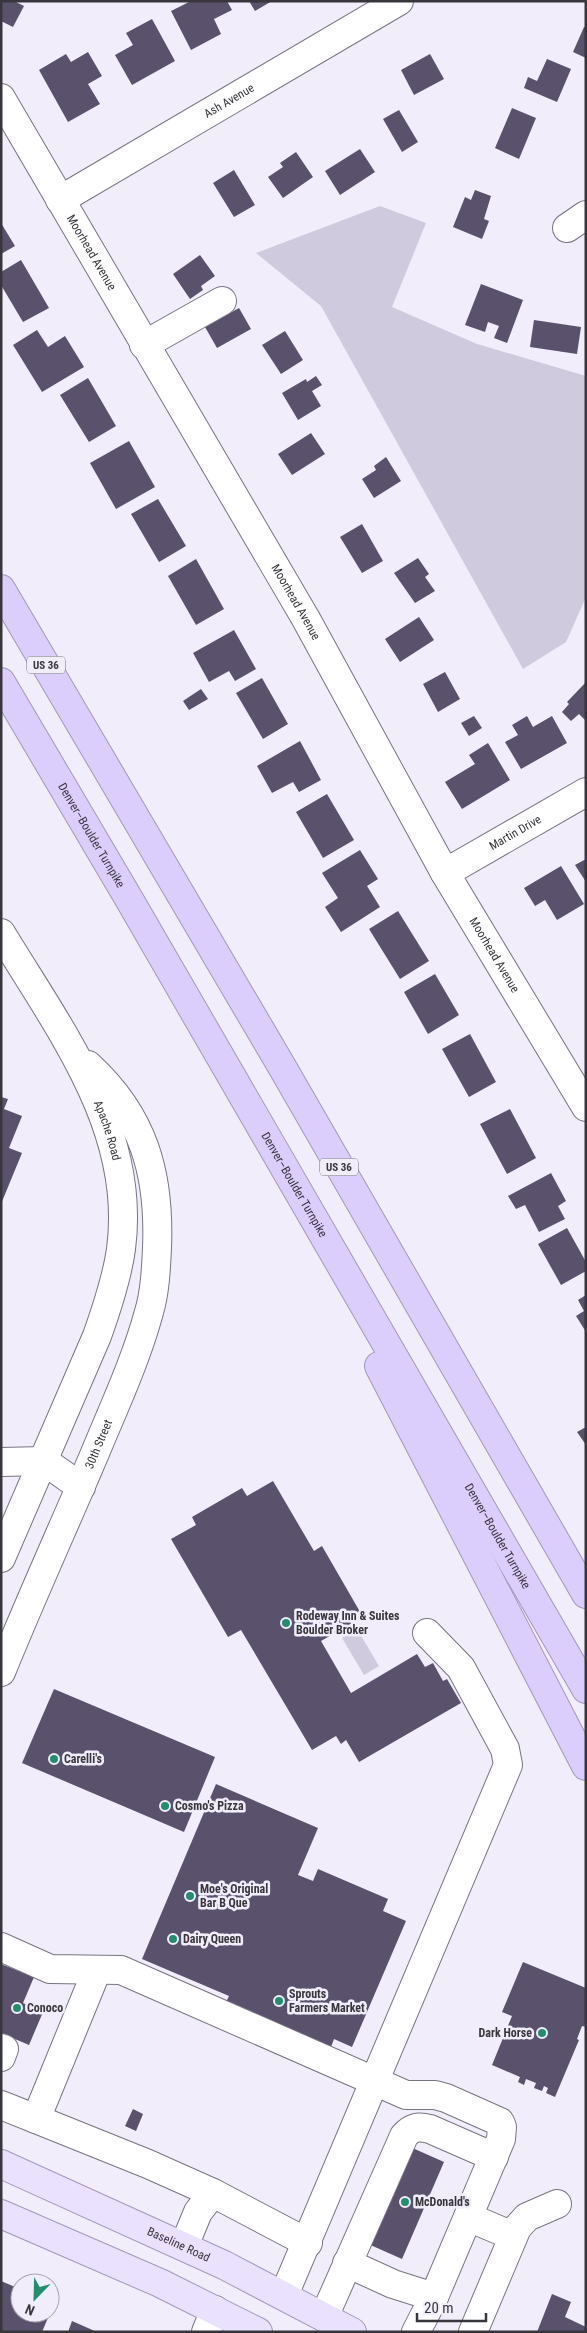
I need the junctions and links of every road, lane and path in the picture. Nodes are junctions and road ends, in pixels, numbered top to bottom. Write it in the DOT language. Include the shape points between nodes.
graph roads {
  1 [pos="398,1"];
  2 [pos="1,98"];
  3 [pos="60,200"];
  4 [pos="222,301"];
  5 [pos="144,345"];
  6 [pos="1,589"];
  7 [pos="1,682"];
  8 [pos="586,792"];
  9 [pos="445,873"];
  10 [pos="1,933"];
  11 [pos="74,1052"];
  12 [pos="226,1066"];
  13 [pos="586,1106"];
  14 [pos="158,1207"];
  15 [pos="44,1461"];
  16 [pos="1,1462"];
  17 [pos="80,1487"];
  18 [pos="1,1558"];
  19 [pos="586,1594"];
  20 [pos="427,1633"];
  21 [pos="1,1672"];
  22 [pos="586,1689"];
  23 [pos="586,1766"];
  24 [pos="1,1947"];
  25 [pos="97,1970"];
  26 [pos="1,2048"];
  27 [pos="1,2057"];
  28 [pos="376,2081"];
  29 [pos="406,2095"];
  30 [pos="1,2105"];
  31 [pos="36,2119"];
  32 [pos="498,2148"];
  33 [pos="1,2164"];
  34 [pos="213,2193"];
  35 [pos="557,2204"];
  36 [pos="1,2214"];
  37 [pos="468,2217"];
  38 [pos="513,2236"];
  39 [pos="308,2243"];
  40 [pos="184,2246"];
  41 [pos="347,2263"];
  42 [pos="284,2295"];
  43 [pos="434,2297"];
  44 [pos="324,2317"];
  45 [pos="211,2321"];
  46 [pos="258,2332"];
  47 [pos="352,2332"];
  48 [pos="416,2332"];
  49 [pos="473,2332"];
  1 -- 3 [label="street, Ash Avenue"];
  2 -- 3 [label="street, Moorhead Avenue"];
  3 -- 5 [label="street, Moorhead Avenue"];
  4 -- 5 [label="street"];
  5 -- 9 [label="street, Moorhead Avenue" via="306,619"];
  6 -- 19 [label="highway, US 36" via="281,1065"];
  7 -- 12 [label="highway, Denver–Boulder Turnpike"];
  8 -- 9 [label="street, Martin Drive"];
  9 -- 13 [label="street, Moorhead Avenue"];
  10 -- 11 [label="street, Apache Road"];
  11 -- 14 [label="street, Apache Road" via="107,1082 137,1127 152,1169"];
  11 -- 15 [label="street, Apache Road" via="101,1109 115,1153 120,1174 121,1248 109,1303"];
  12 -- 22 [label="highway, Denver–Boulder Turnpike"];
  12 -- 23 [label="highway"];
  14 -- 17 [label="street, 30th Street" via="156,1268 150,1309"];
  15 -- 16 [label="street"];
  15 -- 17 [label="street"];
  15 -- 18 [label="street"];
  17 -- 21 [label="street, 30th Street"];
  20 -- 28 [label="street" via="461,1668 505,1749 508,1765"];
  24 -- 25 [label="street" via="50,1969"];
  25 -- 28 [label="street" via="121,1970"];
  25 -- 31 [label="street"];
  26 -- 27 [label="street" via="4,2049"];
  28 -- 29 [label="street"];
  28 -- 39 [label="street"];
  29 -- 32 [label="street" via="446,2098 494,2118 502,2126"];
  29 -- 41 [label="street" via="344,2238"];
  30 -- 31 [label="street"];
  31 -- 34 [label="street"];
  32 -- 37 [label="street"];
  32 -- 41 [label="street" via="419,2126 411,2128 404,2136"];
  33 -- 40 [label="main road, Baseline Road"];
  34 -- 39 [label="street"];
  34 -- 40 [label="street" via="198,2212"];
  35 -- 38 [label="street" via="527,2217"];
  36 -- 45 [label="main road"];
  37 -- 38 [label="street"];
  37 -- 43 [label="street"];
  38 -- 49 [label="street"];
  39 -- 42 [label="street"];
  40 -- 42 [label="main road, Baseline Road"];
  41 -- 43 [label="street" via="393,2284"];
  41 -- 44 [label="street"];
  42 -- 44 [label="main road, Baseline Road"];
  43 -- 48 [label="street"];
  44 -- 47 [label="main road, Baseline Road"];
  45 -- 46 [label="main road"];
}
